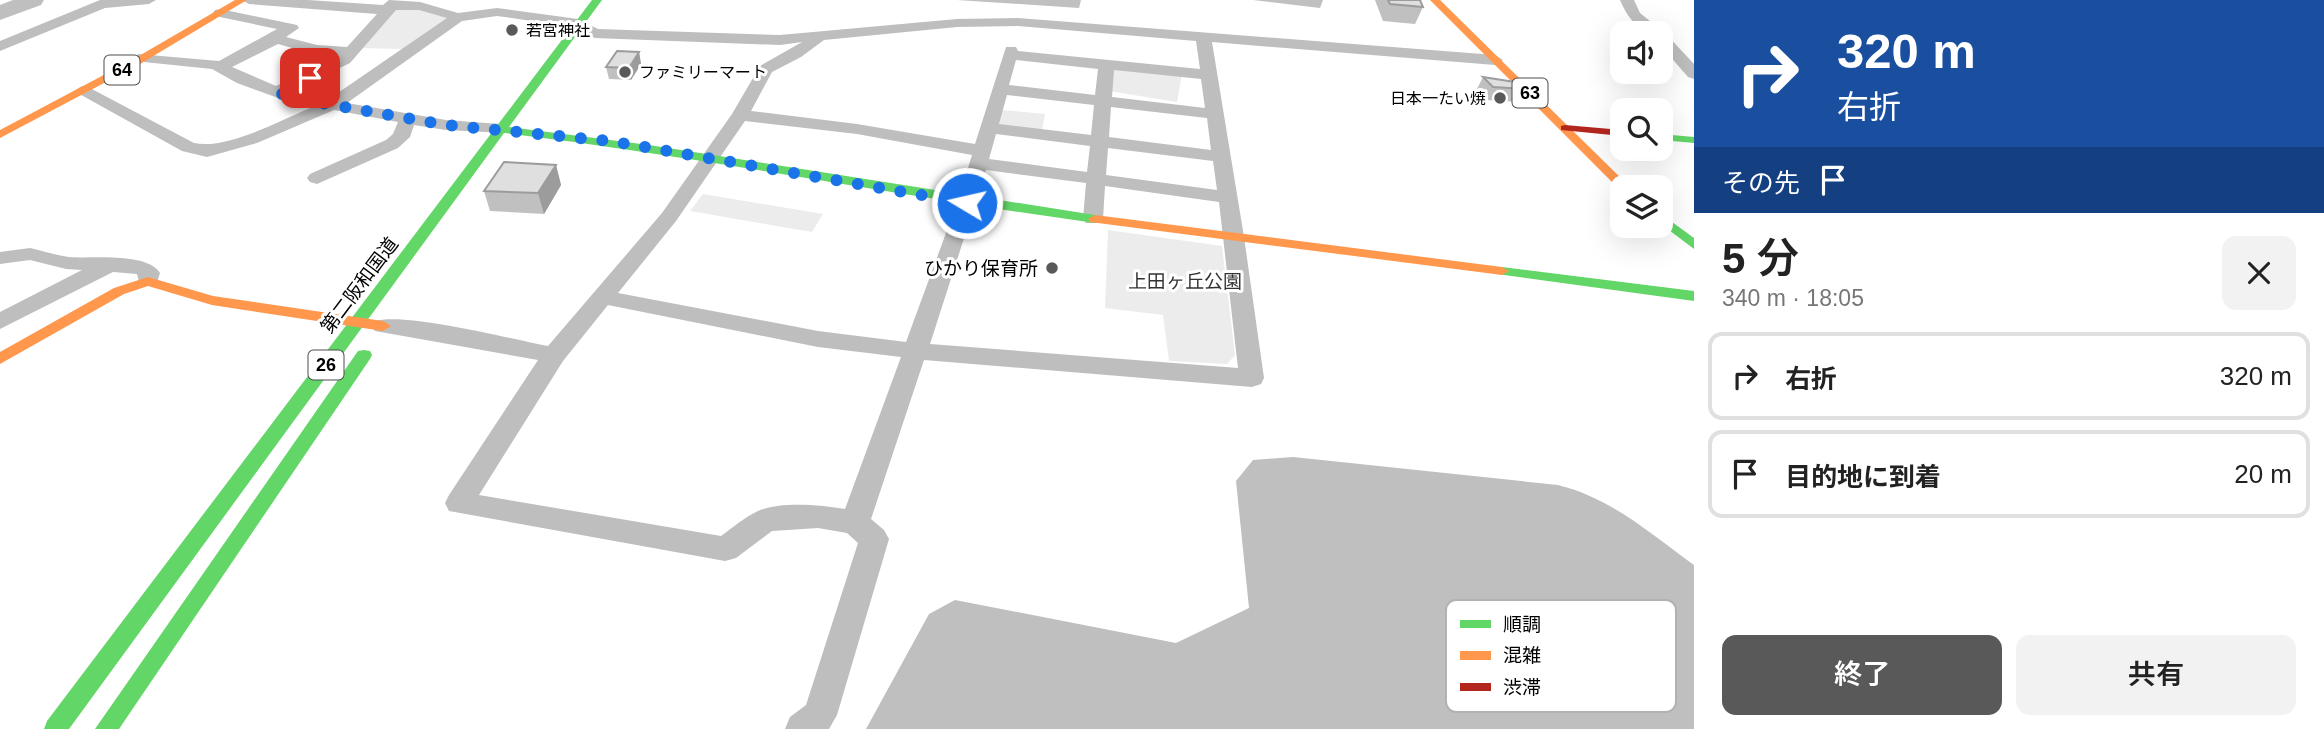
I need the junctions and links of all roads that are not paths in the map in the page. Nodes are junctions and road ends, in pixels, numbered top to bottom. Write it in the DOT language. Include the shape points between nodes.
graph roads {
  1 [pos="149,0"];
  2 [pos="242,0"];
  3 [pos="249,0"];
  4 [pos="597,0"];
  5 [pos="1435,0"];
  6 [pos="1628,0"];
  7 [pos="108,2"];
  8 [pos="391,5"];
  9 [pos="477,6"];
  10 [pos="219,13"];
  11 [pos="458,17"];
  12 [pos="1641,21"];
  13 [pos="578,23"];
  14 [pos="1203,36"];
  15 [pos="820,37"];
  16 [pos="276,39"];
  17 [pos="0,46"];
  18 [pos="1673,50"];
  19 [pos="350,52"];
  20 [pos="144,57"];
  21 [pos="1495,60"];
  22 [pos="1106,65"];
  23 [pos="220,67"];
  24 [pos="1694,74"];
  25 [pos="1209,75"];
  26 [pos="1000,89"];
  27 [pos="82,91"];
  28 [pos="276,92"];
  29 [pos="1102,100"];
  30 [pos="334,104"];
  31 [pos="1215,114"];
  32 [pos="740,115"];
  33 [pos="408,118"];
  34 [pos="990,128"];
  35 [pos="1564,128"];
  36 [pos="500,129"];
  37 [pos="1610,132"];
  38 [pos="0,135"];
  39 [pos="1673,138"];
  40 [pos="1694,140"];
  41 [pos="1099,142"];
  42 [pos="981,157"];
  43 [pos="1222,158"];
  44 [pos="707,159"];
  45 [pos="1613,175"];
  46 [pos="317,178"];
  47 [pos="1096,179"];
  48 [pos="1228,197"];
  49 [pos="967,203"];
  50 [pos="1093,219"];
  51 [pos="1673,228"];
  52 [pos="1234,237"];
  53 [pos="1694,245"];
  54 [pos="0,258"];
  55 [pos="106,266"];
  56 [pos="148,281"];
  57 [pos="1694,296"];
  58 [pos="603,297"];
  59 [pos="0,321"];
  60 [pos="387,321"];
  61 [pos="358,323"];
  62 [pos="914,351"];
  63 [pos="554,355"];
  64 [pos="0,359"];
  65 [pos="855,523"];
  66 [pos="55,729"];
  67 [pos="106,729"];
  68 [pos="802,729"];
  1 -- 7 [label="street"];
  2 -- 10 [label="main road, 64"];
  3 -- 8 [label="street"];
  4 -- 13 [label="main road, 第二阪和国道 / 26"];
  5 -- 21 [label="main road, 63"];
  6 -- 12 [label="street"];
  7 -- 17 [label="street"];
  8 -- 11 [label="street" via="420,6"];
  8 -- 19 [label="street"];
  9 -- 11 [label="street"];
  9 -- 13 [label="street"];
  10 -- 16 [label="street" via="292,28 272,38"];
  10 -- 20 [label="main road, 64"];
  11 -- 30 [label="street"];
  13 -- 15 [label="street" via="595,33"];
  13 -- 36 [label="main road, 第二阪和国道 / 26"];
  14 -- 15 [label="street" via="1018,22 957,23"];
  14 -- 21 [label="street"];
  14 -- 25 [label="street"];
  15 -- 32 [label="street" via="766,69"];
  16 -- 19 [label="street" via="317,50"];
  16 -- 23 [label="street"];
  18 -- 24 [label="street"];
  19 -- 28 [label="street" via="329,69"];
  20 -- 23 [label="street"];
  20 -- 27 [label="main road, 64"];
  21 -- 35 [label="main road, 63"];
  22 -- 25 [label="street"];
  22 -- 26 [label="street" via="1010,52"];
  22 -- 29 [label="street"];
  23 -- 28 [label="street"];
  25 -- 31 [label="street"];
  26 -- 29 [label="street"];
  26 -- 34 [label="street"];
  27 -- 30 [label="street" via="198,151 251,139"];
  27 -- 38 [label="main road, 64"];
  28 -- 30 [label="street"];
  29 -- 31 [label="street"];
  29 -- 41 [label="street"];
  30 -- 33 [label="street"];
  31 -- 43 [label="street"];
  32 -- 42 [label="street" via="857,129"];
  32 -- 44 [label="street"];
  33 -- 36 [label="street"];
  33 -- 46 [label="street" via="401,137 392,144"];
  34 -- 41 [label="street"];
  34 -- 42 [label="street"];
  35 -- 37 [label="main road"];
  35 -- 45 [label="main road, 63"];
  36 -- 44 [label="main road" via="610,141"];
  36 -- 61 [label="main road, 第二阪和国道 / 26"];
  39 -- 40 [label="main road"];
  41 -- 43 [label="street"];
  41 -- 47 [label="street"];
  42 -- 47 [label="street"];
  42 -- 49 [label="street"];
  43 -- 48 [label="street"];
  44 -- 49 [label="main road"];
  44 -- 58 [label="street" via="669,217"];
  47 -- 48 [label="street"];
  47 -- 50 [label="street"];
  48 -- 52 [label="street"];
  49 -- 50 [label="main road"];
  49 -- 62 [label="street"];
  50 -- 52 [label="main road"];
  51 -- 53 [label="main road"];
  52 -- 57 [label="main road"];
  52 -- 62 [label="street" via="1252,378"];
  54 -- 55 [label="street" via="30,254"];
  55 -- 56 [label="street" via="144,268 149,272"];
  55 -- 59 [label="street"];
  56 -- 61 [label="main road" via="212,300"];
  56 -- 64 [label="main road" via="119,291"];
  58 -- 62 [label="street" via="818,339"];
  58 -- 63 [label="street"];
  60 -- 61 [label="main road"];
  60 -- 63 [label="street"];
  60 -- 67 [label="main road, 26"];
  61 -- 66 [label="main road, 第二阪和国道 / 26"];
  62 -- 65 [label="street"];
  63 -- 65 [label="street" via="459,503 725,549 766,520 818,516"];
  65 -- 68 [label="street" via="874,539 820,715"];
}
